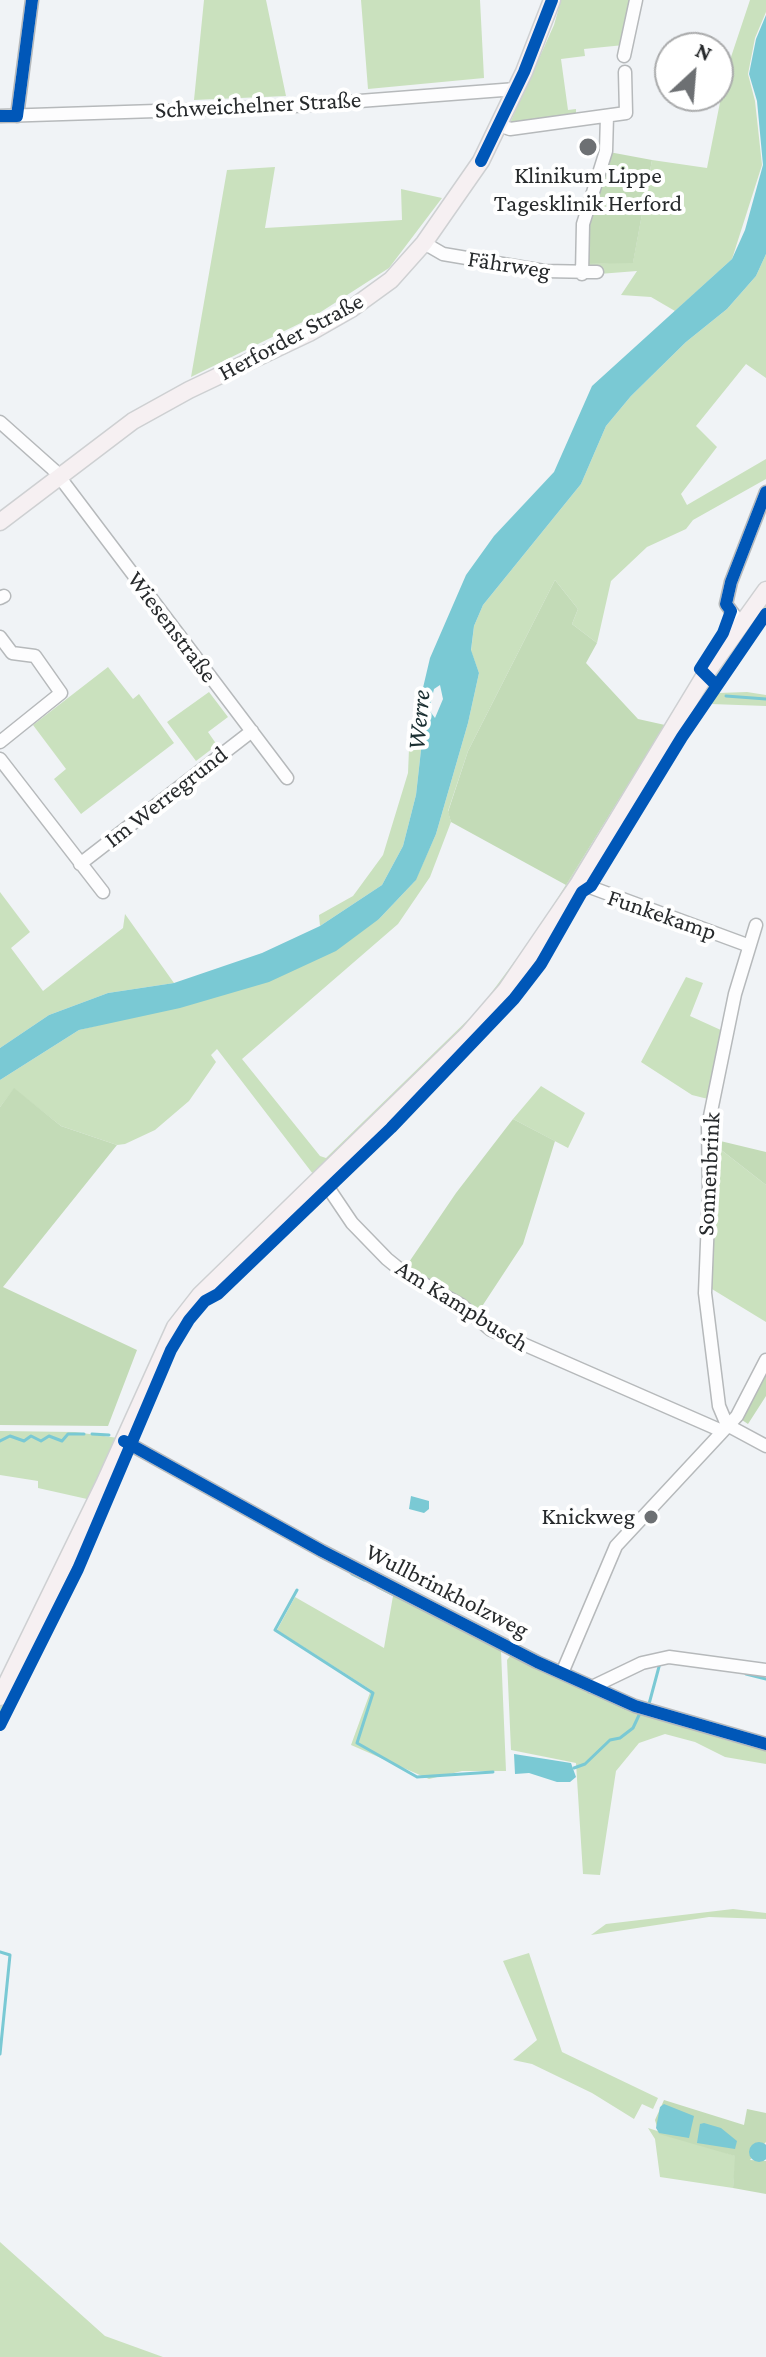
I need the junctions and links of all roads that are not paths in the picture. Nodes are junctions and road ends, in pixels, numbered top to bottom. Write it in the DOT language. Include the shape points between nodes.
graph roads {
  1 [pos="32,0"];
  2 [pos="552,0"];
  3 [pos="636,0"];
  4 [pos="624,56"];
  5 [pos="625,72"];
  6 [pos="516,89"];
  7 [pos="0,116"];
  8 [pos="17,116"];
  9 [pos="607,116"];
  10 [pos="505,127"];
  11 [pos="424,243"];
  12 [pos="597,272"];
  13 [pos="582,274"];
  14 [pos="0,422"];
  15 [pos="58,476"];
  16 [pos="766,492"];
  17 [pos="0,522"];
  18 [pos="766,590"];
  19 [pos="740,623"];
  20 [pos="0,637"];
  21 [pos="252,731"];
  22 [pos="0,742"];
  23 [pos="0,759"];
  24 [pos="287,778"];
  25 [pos="80,864"];
  26 [pos="579,883"];
  27 [pos="103,892"];
  28 [pos="756,925"];
  29 [pos="747,945"];
  30 [pos="321,1177"];
  31 [pos="766,1360"];
  32 [pos="725,1428"];
  33 [pos="124,1441"];
  34 [pos="766,1446"];
  35 [pos="766,1670"];
  36 [pos="562,1673"];
  37 [pos="592,1687"];
  38 [pos="0,1697"];
  39 [pos="766,1744"];
  1 -- 8 [label="street"];
  2 -- 6 [label="main road, Herforder Straße"];
  3 -- 4 [label="street"];
  5 -- 9 [label="street" via="626,113"];
  6 -- 8 [label="street, Schweichelner Straße" via="281,107"];
  6 -- 10 [label="main road, Herforder Straße"];
  7 -- 8 [label="street, Schweichelner Straße"];
  9 -- 10 [label="street"];
  9 -- 13 [label="street" via="606,151 583,224"];
  10 -- 11 [label="main road, Herforder Straße"];
  11 -- 13 [label="street, Fährweg" via="443,254"];
  11 -- 15 [label="main road, Herforder Straße" via="391,280 351,309 162,404"];
  12 -- 13 [label="street, Fährweg"];
  14 -- 15 [label="street, Wiesenstraße" via="34,448"];
  15 -- 17 [label="main road, Herforder Straße"];
  15 -- 21 [label="street, Wiesenstraße"];
  16 -- 19 [label="street" via="726,604"];
  18 -- 19 [label="main road"];
  19 -- 26 [label="main road"];
  20 -- 22 [label="street" via="12,653 35,656 61,693"];
  21 -- 24 [label="street, Wiesenstraße"];
  21 -- 25 [label="street, Im Werregrund"];
  23 -- 25 [label="street"];
  25 -- 27 [label="street"];
  26 -- 29 [label="street, Funkekamp"];
  26 -- 30 [label="main road" via="484,1015"];
  28 -- 29 [label="street, Sonnenbrink"];
  29 -- 32 [label="street, Sonnenbrink" via="708,1126 705,1293"];
  30 -- 32 [label="street, Am Kampbusch" via="352,1223 387,1259 491,1330"];
  30 -- 33 [label="main road" via="184,1315"];
  31 -- 32 [label="street" via="737,1416"];
  32 -- 34 [label="street"];
  32 -- 36 [label="street" via="616,1546"];
  33 -- 36 [label="street, Wullbrinkholzweg" via="322,1551"];
  33 -- 38 [label="main road"];
  35 -- 37 [label="street" via="669,1657 642,1663"];
  36 -- 37 [label="street, Wullbrinkholzweg"];
  37 -- 39 [label="street, Wullbrinkholzweg" via="635,1706"];
}
